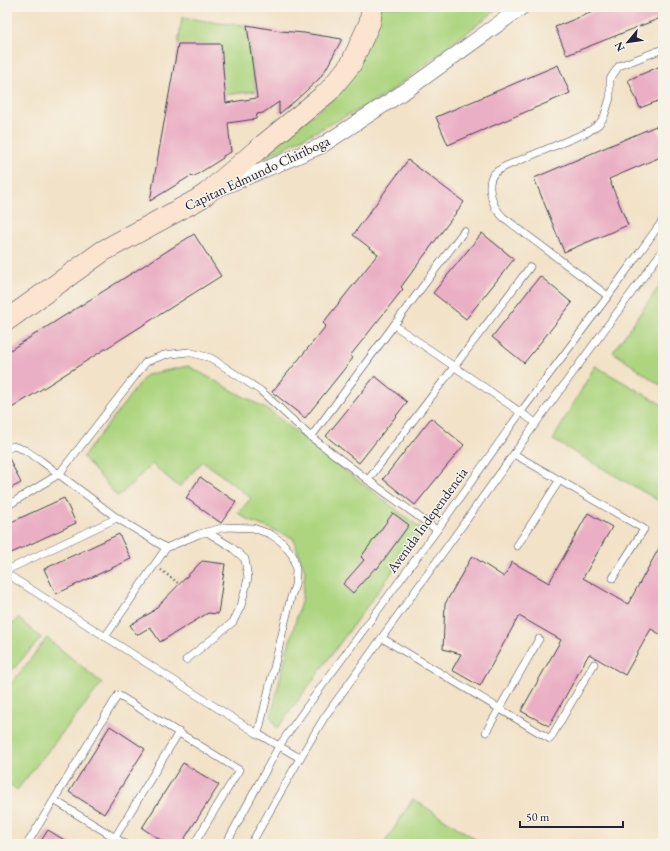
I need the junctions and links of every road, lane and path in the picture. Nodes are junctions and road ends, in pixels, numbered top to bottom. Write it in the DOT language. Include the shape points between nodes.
graph roads {
  1 [pos="372,7"];
  2 [pos="522,7"];
  3 [pos="663,49"];
  4 [pos="206,194"];
  5 [pos="663,220"];
  6 [pos="464,231"];
  7 [pos="663,250"];
  8 [pos="530,267"];
  9 [pos="608,296"];
  10 [pos="7,320"];
  11 [pos="394,325"];
  12 [pos="455,367"];
  13 [pos="520,413"];
  14 [pos="536,423"];
  15 [pos="311,437"];
  16 [pos="7,449"];
  17 [pos="514,454"];
  18 [pos="59,474"];
  19 [pos="368,480"];
  20 [pos="560,481"];
  21 [pos="7,506"];
  22 [pos="117,518"];
  23 [pos="437,530"];
  24 [pos="207,532"];
  25 [pos="517,546"];
  26 [pos="166,548"];
  27 [pos="154,565"];
  28 [pos="7,570"];
  29 [pos="7,574"];
  30 [pos="614,578"];
  31 [pos="178,583"];
  32 [pos="105,637"];
  33 [pos="382,638"];
  34 [pos="539,639"];
  35 [pos="186,660"];
  36 [pos="594,664"];
  37 [pos="499,708"];
  38 [pos="179,732"];
  39 [pos="486,732"];
  40 [pos="258,734"];
  41 [pos="279,746"];
  42 [pos="300,758"];
  43 [pos="54,800"];
  44 [pos="113,841"];
  45 [pos="28,844"];
  46 [pos="125,844"];
  47 [pos="194,844"];
  48 [pos="226,844"];
  49 [pos="250,844"];
  1 -- 4 [label="street" via="370,22 351,64 328,92"];
  2 -- 4 [label="street, Capitan Edmundo Chiriboga" via="411,87 321,146"];
  3 -- 9 [label="lane" via="619,66 610,79 610,98 604,118 599,124 588,132 497,171 490,183 495,206 503,217"];
  4 -- 10 [label="street, Capitan Edmundo Chiriboga" via="103,251"];
  5 -- 9 [label="lane, Avenida Independencia"];
  6 -- 11 [label="lane"];
  7 -- 14 [label="lane"];
  8 -- 12 [label="lane"];
  9 -- 13 [label="lane, Avenida Independencia"];
  11 -- 12 [label="lane"];
  11 -- 15 [label="lane"];
  12 -- 13 [label="lane"];
  12 -- 19 [label="lane"];
  13 -- 14 [label="lane"];
  13 -- 23 [label="lane, Avenida Independencia"];
  14 -- 17 [label="lane"];
  15 -- 18 [label="lane" via="261,391 211,358 188,352 164,355 146,362"];
  15 -- 19 [label="lane"];
  16 -- 18 [label="lane" via="13,446 25,450"];
  17 -- 20 [label="lane"];
  17 -- 33 [label="lane"];
  18 -- 21 [label="lane"];
  18 -- 22 [label="lane"];
  19 -- 23 [label="lane"];
  20 -- 25 [label="lane"];
  20 -- 30 [label="lane" via="644,529"];
  22 -- 26 [label="lane"];
  22 -- 28 [label="lane"];
  23 -- 41 [label="lane, Avenida Independencia"];
  24 -- 26 [label="lane"];
  24 -- 35 [label="lane" via="245,559 248,578 241,606 233,622"];
  24 -- 40 [label="lane" via="226,527 253,528 282,542 293,556 296,570 295,586"];
  26 -- 27 [label="lane"];
  27 -- 31 [label="path"];
  27 -- 32 [label="lane"];
  29 -- 32 [label="lane"];
  32 -- 40 [label="lane"];
  33 -- 37 [label="lane"];
  33 -- 42 [label="lane" via="324,718"];
  34 -- 37 [label="lane"];
  36 -- 37 [label="lane" via="550,739"];
  37 -- 39 [label="lane"];
  38 -- 43 [label="lane" via="118,695"];
  38 -- 44 [label="lane"];
  38 -- 47 [label="lane" via="239,770"];
  40 -- 41 [label="lane"];
  41 -- 42 [label="lane"];
  41 -- 48 [label="lane, Avenida Independencia"];
  42 -- 49 [label="lane"];
  43 -- 44 [label="lane"];
  43 -- 45 [label="lane"];
  44 -- 46 [label="lane"];
}
